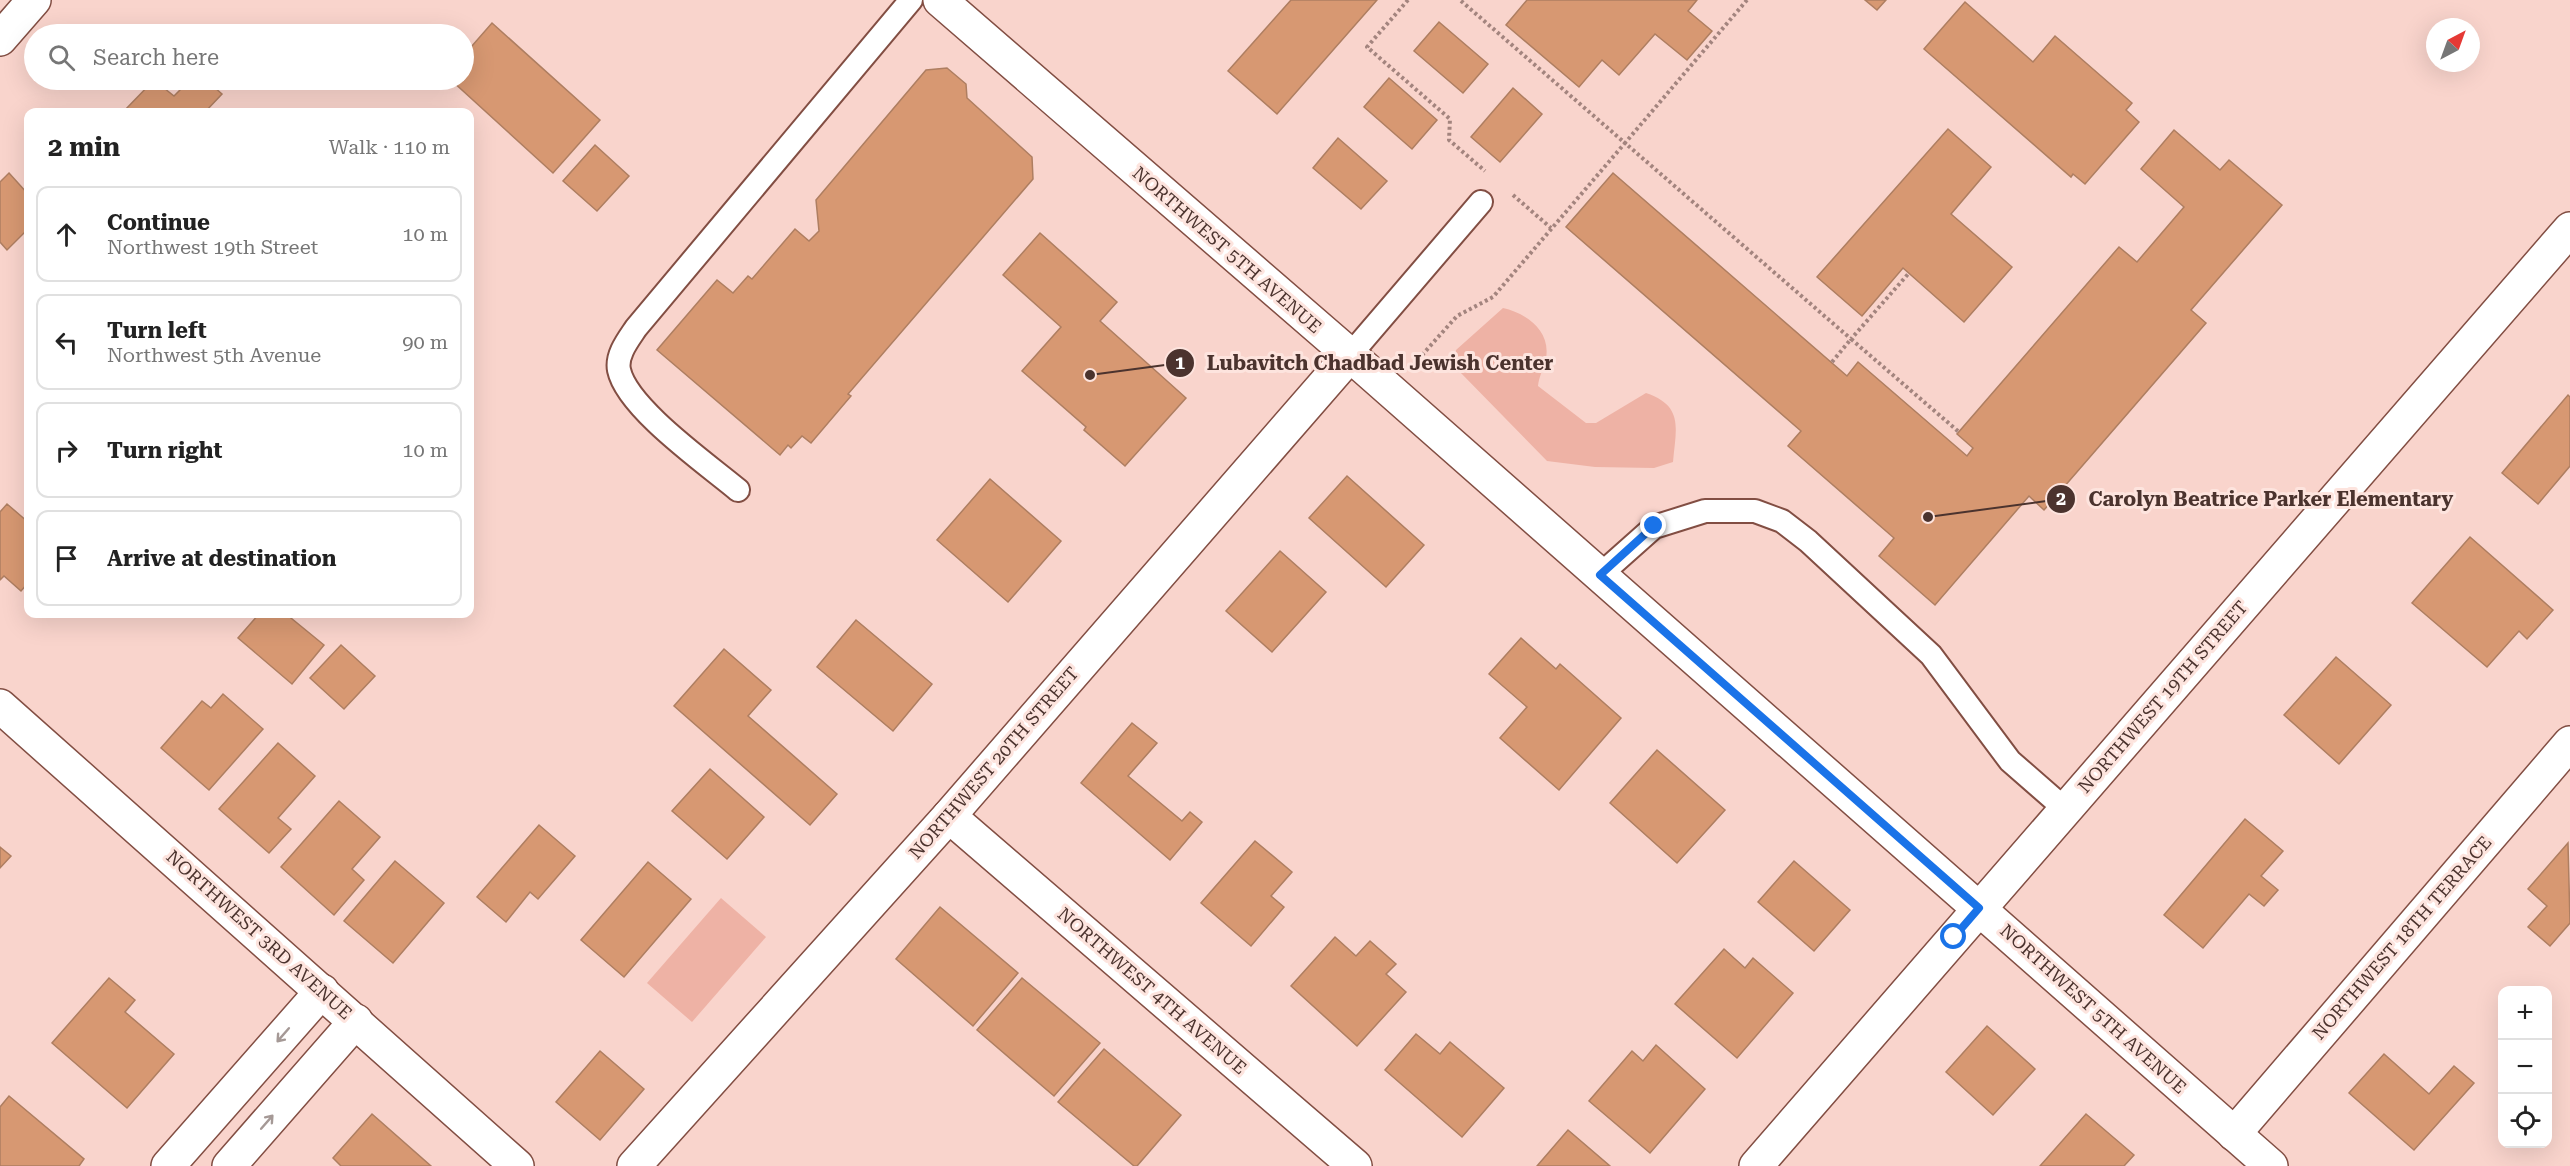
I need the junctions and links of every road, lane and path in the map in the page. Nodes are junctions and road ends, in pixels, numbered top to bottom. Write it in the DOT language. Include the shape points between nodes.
graph roads {
  1 [pos="34,0"];
  2 [pos="911,0"];
  3 [pos="940,0"];
  4 [pos="1408,0"];
  5 [pos="1460,0"];
  6 [pos="1747,0"];
  7 [pos="0,39"];
  8 [pos="1625,143"];
  9 [pos="1491,177"];
  10 [pos="1508,191"];
  11 [pos="1481,202"];
  12 [pos="1551,228"];
  13 [pos="2570,229"];
  14 [pos="1909,273"];
  15 [pos="1851,339"];
  16 [pos="1350,355"];
  17 [pos="1832,362"];
  18 [pos="1411,368"];
  19 [pos="1959,432"];
  20 [pos="738,490"];
  21 [pos="1600,575"];
  22 [pos="0,706"];
  23 [pos="2570,743"];
  24 [pos="2065,809"];
  25 [pos="949,816"];
  26 [pos="1979,908"];
  27 [pos="322,991"];
  28 [pos="356,1021"];
  29 [pos="2234,1134"];
  30 [pos="2265,1164"];
  31 [pos="168,1166"];
  32 [pos="229,1166"];
  33 [pos="517,1166"];
  34 [pos="634,1166"];
  35 [pos="1354,1166"];
  36 [pos="1756,1166"];
  1 -- 7 [label="street"];
  2 -- 20 [label="lane" via="622,349 618,368 628,392"];
  3 -- 16 [label="street, NORTHWEST 5TH AVENUE"];
  4 -- 9 [label="path" via="1367,47 1450,119 1449,140"];
  5 -- 8 [label="path"];
  6 -- 8 [label="path"];
  8 -- 12 [label="path"];
  8 -- 15 [label="path"];
  10 -- 12 [label="path"];
  11 -- 16 [label="lane"];
  12 -- 18 [label="path" via="1493,297 1457,316"];
  13 -- 24 [label="street, NORTHWEST 19TH STREET"];
  14 -- 15 [label="path"];
  15 -- 17 [label="path"];
  15 -- 19 [label="path"];
  16 -- 21 [label="street, NORTHWEST 5TH AVENUE"];
  16 -- 25 [label="street, NORTHWEST 20TH STREET"];
  21 -- 24 [label="lane" via="1654,526 1704,511 1755,510 1782,521 1931,655 2010,761"];
  21 -- 26 [label="street, NORTHWEST 5TH AVENUE"];
  22 -- 27 [label="street, NORTHWEST 3RD AVENUE"];
  23 -- 29 [label="street, NORTHWEST 18TH TERRACE"];
  24 -- 26 [label="street, NORTHWEST 19TH STREET"];
  25 -- 34 [label="street, NORTHWEST 20TH STREET"];
  25 -- 35 [label="street, NORTHWEST 4TH AVENUE"];
  26 -- 29 [label="street, NORTHWEST 5TH AVENUE"];
  26 -- 36 [label="street, NORTHWEST 19TH STREET"];
  27 -- 28 [label="street, NORTHWEST 3RD AVENUE"];
  27 -- 31 [label="street, one-way"];
  32 -- 28 [label="street, one-way"];
  28 -- 33 [label="street, NORTHWEST 3RD AVENUE"];
  29 -- 30 [label="street, NORTHWEST 5TH AVENUE"];
}
